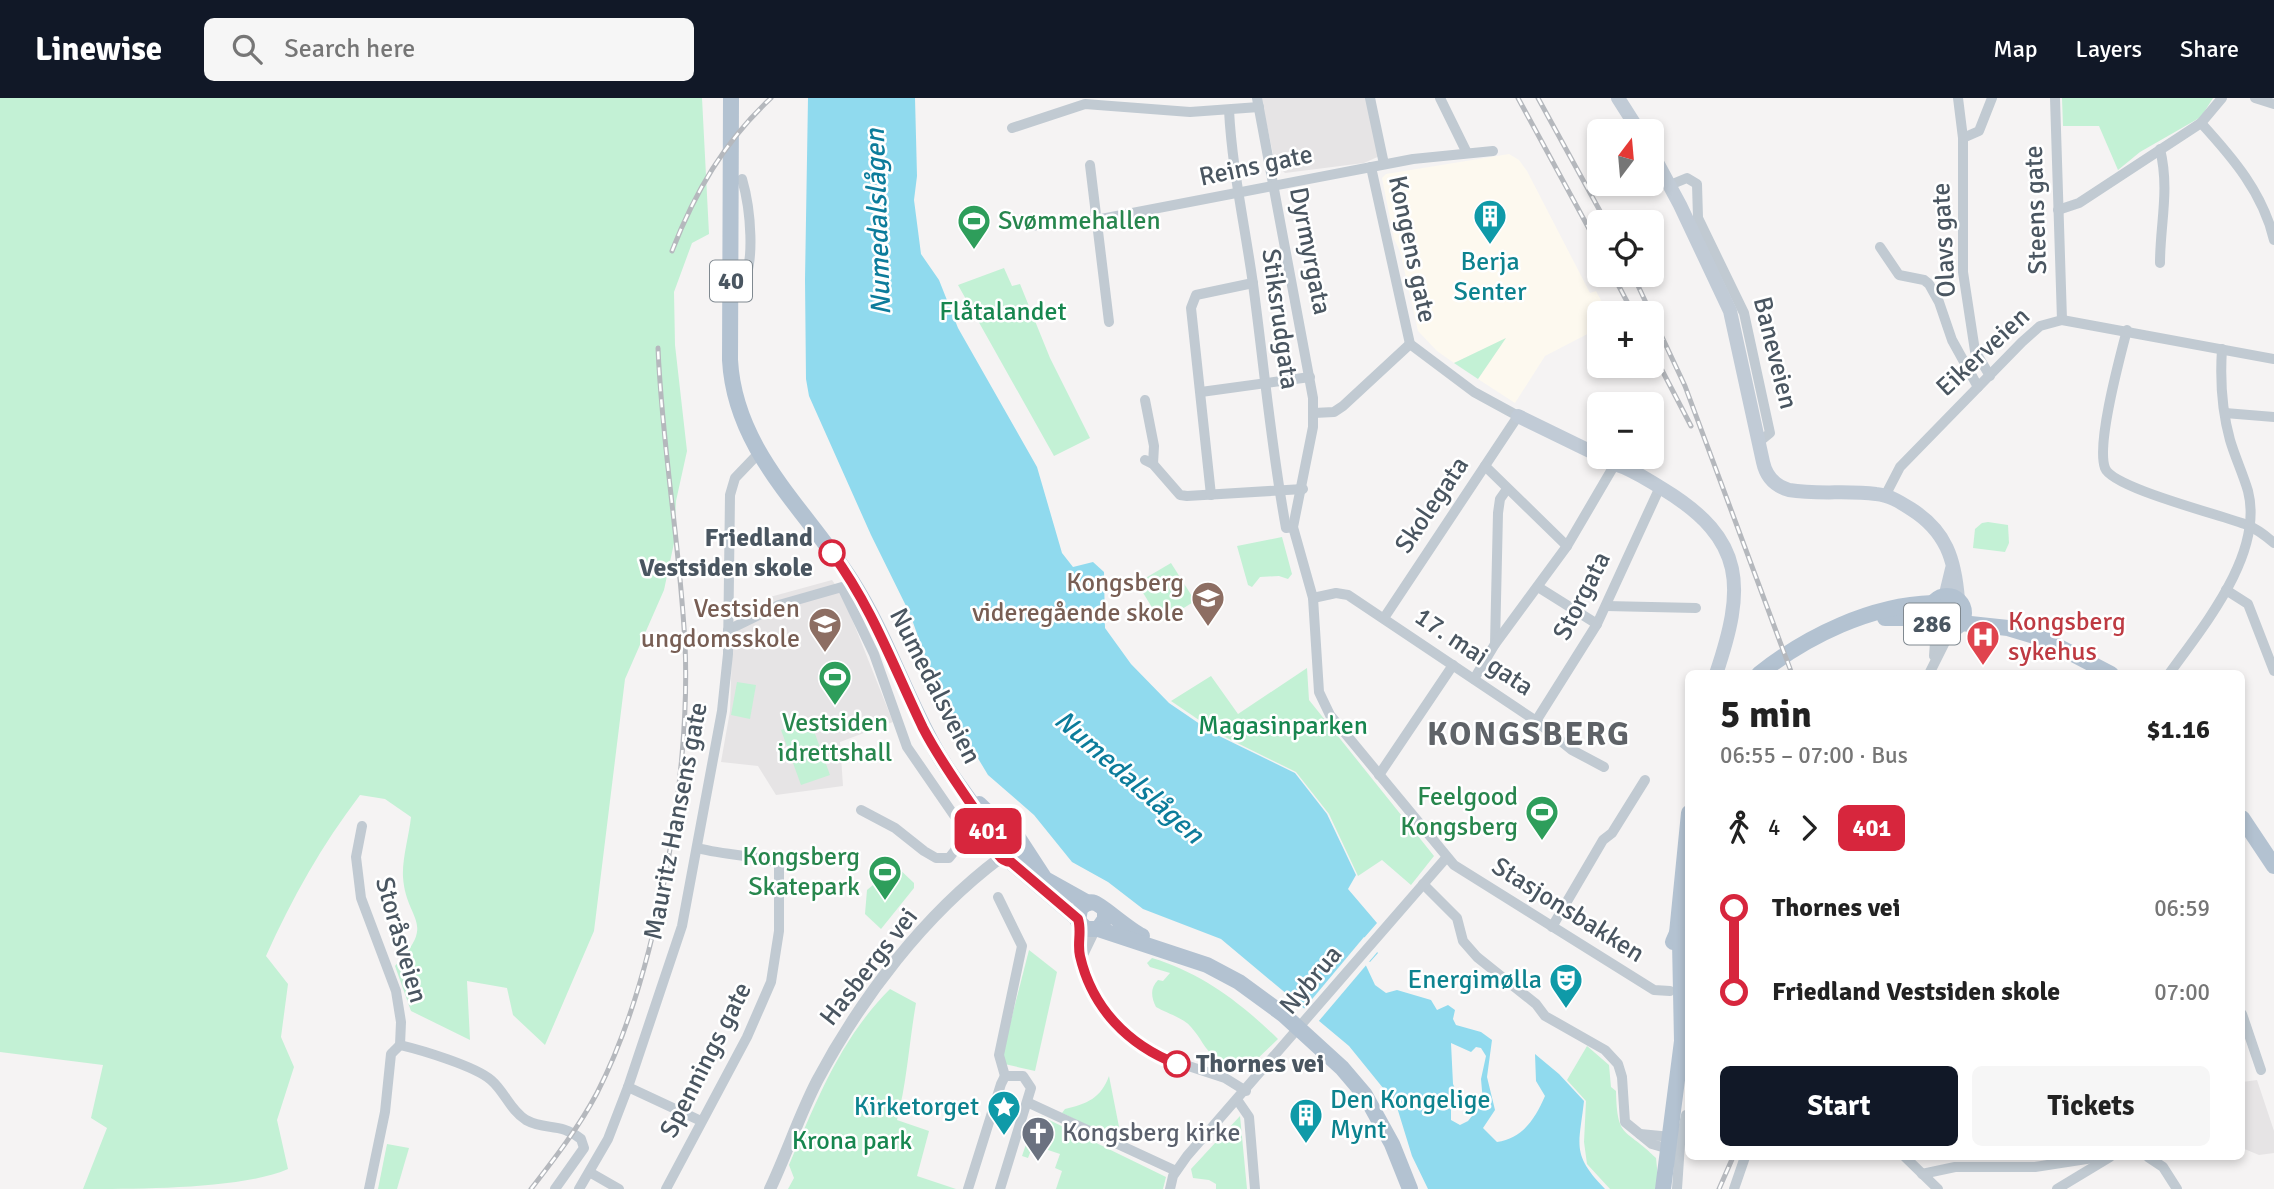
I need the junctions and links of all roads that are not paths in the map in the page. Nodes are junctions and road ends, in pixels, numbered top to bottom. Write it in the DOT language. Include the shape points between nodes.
graph roads {
  1 [pos="731,98"];
  2 [pos="1215,98"];
  3 [pos="1370,98"];
  4 [pos="1440,98"];
  5 [pos="1618,98"];
  6 [pos="1958,98"];
  7 [pos="1992,98"];
  8 [pos="2055,98"];
  9 [pos="2222,98"];
  10 [pos="2255,98"];
  11 [pos="1258,102"];
  12 [pos="2274,104"];
  13 [pos="1226,110"];
  14 [pos="1631,119"];
  15 [pos="2201,123"];
  16 [pos="1012,128"];
  17 [pos="1963,138"];
  18 [pos="2160,149"];
  19 [pos="1493,151"];
  20 [pos="1467,153"];
  21 [pos="1384,164"];
  22 [pos="1090,165"];
  23 [pos="1371,167"];
  24 [pos="1664,174"];
  25 [pos="742,179"];
  26 [pos="1670,184"];
  27 [pos="1275,185"];
  28 [pos="1239,194"];
  29 [pos="2058,210"];
  30 [pos="1096,220"];
  31 [pos="1028,226"];
  32 [pos="2274,240"];
  33 [pos="1880,247"];
  34 [pos="2160,263"];
  35 [pos="1253,283"];
  36 [pos="731,289"];
  37 [pos="2062,320"];
  38 [pos="1109,322"];
  39 [pos="2127,330"];
  40 [pos="1410,344"];
  41 [pos="2222,349"];
  42 [pos="2274,359"];
  43 [pos="1990,376"];
  44 [pos="1310,377"];
  45 [pos="1265,383"];
  46 [pos="1978,387"];
  47 [pos="1202,392"];
  48 [pos="1145,400"];
  49 [pos="1314,413"];
  50 [pos="2225,413"];
  51 [pos="1518,416"];
  52 [pos="2274,417"];
  53 [pos="1759,442"];
  54 [pos="1587,450"];
  55 [pos="758,454"];
  56 [pos="1485,466"];
  57 [pos="1612,469"];
  58 [pos="1621,469"];
  59 [pos="1660,487"];
  60 [pos="1279,489"];
  61 [pos="1303,489"];
  62 [pos="1507,489"];
  63 [pos="1211,495"];
  64 [pos="1885,496"];
  65 [pos="2250,526"];
  66 [pos="1293,527"];
  67 [pos="2274,543"];
  68 [pos="1567,546"];
  69 [pos="1538,587"];
  70 [pos="2226,590"];
  71 [pos="1312,598"];
  72 [pos="1950,602"];
  73 [pos="1606,606"];
  74 [pos="1696,608"];
  75 [pos="1384,618"];
  76 [pos="1862,619"];
  77 [pos="1597,624"];
  78 [pos="1945,625"];
  79 [pos="2008,628"];
  80 [pos="728,630"];
  81 [pos="1495,644"];
  82 [pos="1453,665"];
  83 [pos="1776,667"];
  84 [pos="1721,670"];
  85 [pos="1931,670"];
  86 [pos="2104,670"];
  87 [pos="2172,670"];
  88 [pos="2274,671"];
  89 [pos="1474,679"];
  90 [pos="1536,721"];
  91 [pos="1604,767"];
  92 [pos="1379,775"];
  93 [pos="1645,780"];
  94 [pos="961,789"];
  95 [pos="861,810"];
  96 [pos="2245,822"];
  97 [pos="362,826"];
  98 [pos="1010,834"];
  99 [pos="698,848"];
  100 [pos="1024,848"];
  101 [pos="1685,853"];
  102 [pos="1002,856"];
  103 [pos="1446,858"];
  104 [pos="2274,866"];
  105 [pos="1423,884"];
  106 [pos="998,897"];
  107 [pos="1088,903"];
  108 [pos="1105,911"];
  109 [pos="1087,925"];
  110 [pos="1552,927"];
  111 [pos="1677,933"];
  112 [pos="1185,957"];
  113 [pos="1081,959"];
  114 [pos="1670,991"];
  115 [pos="2245,1022"];
  116 [pos="400,1045"];
  117 [pos="1677,1061"];
  118 [pos="2261,1070"];
  119 [pos="1005,1076"];
  120 [pos="628,1087"];
  121 [pos="1246,1091"];
  122 [pos="1238,1101"];
  123 [pos="1029,1103"];
  124 [pos="1685,1120"];
  125 [pos="701,1121"];
  126 [pos="798,1121"];
  127 [pos="1670,1143"];
  128 [pos="1744,1160"];
  129 [pos="1908,1160"];
  130 [pos="2080,1160"];
  131 [pos="2100,1160"];
  132 [pos="2157,1160"];
  133 [pos="2097,1161"];
  134 [pos="1176,1171"];
  135 [pos="591,1173"];
  136 [pos="1922,1174"];
  137 [pos="369,1189"];
  138 [pos="555,1189"];
  139 [pos="579,1189"];
  140 [pos="619,1189"];
  141 [pos="666,1189"];
  142 [pos="763,1189"];
  143 [pos="770,1189"];
  144 [pos="968,1189"];
  145 [pos="1000,1189"];
  146 [pos="1170,1189"];
  147 [pos="1255,1189"];
  148 [pos="1410,1189"];
  149 [pos="1663,1189"];
  150 [pos="1677,1189"];
  151 [pos="1734,1189"];
  152 [pos="1938,1189"];
  153 [pos="2056,1189"];
  154 [pos="2177,1189"];
  1 -- 36 [label="main road, Numedalsveien / 40"];
  2 -- 13 [label="street"];
  3 -- 21 [label="street, Kongens gate"];
  4 -- 20 [label="street"];
  5 -- 14 [label="main road"];
  6 -- 17 [label="street, Olavs gate"];
  7 -- 17 [label="street" via="1979,131"];
  8 -- 29 [label="street, Steens gate"];
  9 -- 15 [label="street"];
  10 -- 12 [label="street"];
  11 -- 13 [label="street"];
  11 -- 27 [label="street, Dyrmyrgata"];
  13 -- 16 [label="street" via="1163,111 1085,104"];
  13 -- 28 [label="street, Stiksrudgata"];
  15 -- 18 [label="street"];
  15 -- 32 [label="street" via="2257,195"];
  17 -- 43 [label="street, Olavs gate" via="1963,272 1975,351"];
  18 -- 29 [label="street" via="2079,204"];
  18 -- 34 [label="street" via="2165,221"];
  19 -- 20 [label="street, Reins gate"];
  20 -- 21 [label="street, Reins gate"];
  21 -- 23 [label="street, Reins gate"];
  22 -- 30 [label="street"];
  23 -- 27 [label="street, Reins gate"];
  23 -- 40 [label="street, Kongens gate"];
  24 -- 26 [label="main road, Baneveien"];
  25 -- 36 [label="street" via="747,195 749,270 740,289"];
  26 -- 53 [label="main road, Baneveien" via="1730,311"];
  26 -- 53 [label="street, Baneveien" via="1687,178 1697,184 1698,218 1744,313 1770,433"];
  27 -- 28 [label="street, Reins gate"];
  27 -- 44 [label="street, Dyrmyrgata"];
  28 -- 30 [label="street, Reins gate"];
  28 -- 35 [label="street, Stiksrudgata"];
  29 -- 37 [label="street, Steens gate"];
  30 -- 31 [label="street, Reins gate"];
  30 -- 38 [label="street"];
  33 -- 46 [label="street" via="1899,275 1929,284"];
  35 -- 45 [label="street, Stiksrudgata"];
  35 -- 47 [label="street" via="1200,294 1193,301 1192,327"];
  36 -- 55 [label="main road, Numedalsveien / 40" via="733,389"];
  37 -- 39 [label="street, Eikerveien"];
  37 -- 43 [label="street, Eikerveien" via="2040,326"];
  39 -- 41 [label="street, Eikerveien"];
  39 -- 65 [label="street" via="2112,391 2103,458 2107,473 2117,481"];
  40 -- 49 [label="street, Kongens gate" via="1343,406 1334,412"];
  40 -- 51 [label="street" via="1474,391"];
  41 -- 42 [label="street, Eikerveien"];
  41 -- 50 [label="street"];
  43 -- 46 [label="street, Eikerveien"];
  44 -- 45 [label="street"];
  44 -- 49 [label="street, Dyrmyrgata"];
  45 -- 47 [label="street"];
  45 -- 60 [label="street, Stiksrudgata"];
  46 -- 64 [label="street, Eikerveien" via="1900,467"];
  47 -- 63 [label="street"];
  48 -- 63 [label="street" via="1154,446 1149,462 1180,495"];
  49 -- 61 [label="street, Dyrmyrgata"];
  50 -- 52 [label="street"];
  50 -- 65 [label="street" via="2248,491"];
  51 -- 54 [label="main road"];
  51 -- 56 [label="street, Skolegata"];
  53 -- 64 [label="main road, Baneveien" via="1765,469 1784,489"];
  55 -- 80 [label="street, Mauritz Hansens gate" via="734,478 730,495"];
  55 -- 94 [label="main road, Numedalsveien / 40" via="851,580 934,749"];
  56 -- 62 [label="street"];
  56 -- 75 [label="street, Skolegata"];
  57 -- 68 [label="street"];
  58 -- 59 [label="main road"];
  59 -- 73 [label="street, Storgata"];
  59 -- 84 [label="main road" via="1698,511 1730,563 1735,607"];
  60 -- 61 [label="street"];
  60 -- 63 [label="street"];
  60 -- 66 [label="street, Stiksrudgata" via="1286,528"];
  61 -- 66 [label="street, Dyrmyrgata"];
  62 -- 68 [label="street"];
  62 -- 81 [label="street" via="1498,513"];
  64 -- 72 [label="main road" via="1932,525 1947,542 1953,564"];
  65 -- 67 [label="street"];
  65 -- 70 [label="street"];
  66 -- 71 [label="street, Stasjonsbakken"];
  68 -- 69 [label="street"];
  69 -- 77 [label="street"];
  69 -- 81 [label="street"];
  70 -- 87 [label="street"];
  70 -- 88 [label="street" via="2248,604"];
  71 -- 75 [label="street, 17. mai gata" via="1348,595"];
  71 -- 92 [label="street, Stasjonsbakken" via="1318,685 1330,715"];
  72 -- 76 [label="main road, 286" via="1915,604"];
  72 -- 78 [label="main road, 286" via="1966,615"];
  72 -- 78 [label="main road, 286" via="1928,612"];
  72 -- 79 [label="main road, 286"];
  73 -- 74 [label="street"];
  73 -- 77 [label="street, Storgata"];
  75 -- 82 [label="street, 17. mai gata"];
  76 -- 78 [label="main road, 286" via="1908,618"];
  76 -- 83 [label="main road, 286" via="1818,636"];
  77 -- 90 [label="street, Storgata"];
  78 -- 79 [label="main road, 286"];
  78 -- 85 [label="street"];
  79 -- 86 [label="main road, 286" via="2066,648"];
  80 -- 95 [label="street" via="779,605 842,587 874,654 907,747 960,824 964,839 949,858 936,858"];
  80 -- 99 [label="street, Mauritz Hansens gate" via="722,710"];
  81 -- 89 [label="street"];
  82 -- 89 [label="street, 17. mai gata"];
  82 -- 92 [label="street"];
  89 -- 90 [label="street, 17. mai gata"];
  90 -- 91 [label="street, 17. mai gata" via="1572,750"];
  92 -- 103 [label="street, Stasjonsbakken"];
  93 -- 110 [label="street"];
  94 -- 98 [label="main road, Numedalsveien / 40"];
  94 -- 102 [label="main road, Numedalsveien / 40"];
  96 -- 104 [label="main road"];
  97 -- 116 [label="street, Storåsveien" via="357,873 400,1009"];
  98 -- 100 [label="main road, 40" via="1020,839"];
  98 -- 102 [label="main road" via="1001,838"];
  99 -- 120 [label="street, Mauritz Hansens gate" via="682,926"];
  99 -- 125 [label="street, Spennings gate" via="779,864 779,931 771,982"];
  100 -- 102 [label="main road" via="1018,859"];
  100 -- 107 [label="main road, 40" via="1045,879"];
  101 -- 111 [label="main road"];
  102 -- 109 [label="main road, Numedalsveien / 40"];
  102 -- 126 [label="street, Hasbergs vei" via="930,923 867,1000"];
  103 -- 105 [label="street"];
  103 -- 110 [label="street, Stasjonsbakken"];
  105 -- 121 [label="street, Nybrua"];
  105 -- 127 [label="street" via="1457,918 1463,941 1477,957 1545,1016 1605,1050 1618,1064 1623,1117 1628,1126"];
  106 -- 119 [label="street" via="1022,946 999,1055"];
  107 -- 108 [label="main road, 40"];
  107 -- 109 [label="main road" via="1080,909"];
  108 -- 109 [label="main road" via="1104,923"];
  108 -- 112 [label="main road, Numedalsveien / 40" via="1131,931"];
  109 -- 112 [label="main road, Numedalsveien / 40"];
  109 -- 113 [label="street"];
  109 -- 113 [label="street"];
  110 -- 114 [label="street, Stasjonsbakken" via="1654,990"];
  111 -- 114 [label="main road"];
  111 -- 117 [label="main road" via="1682,1041"];
  112 -- 148 [label="main road, Numedalsveien / 40" via="1251,989 1342,1068 1376,1113"];
  113 -- 121 [label="street" via="1110,1018 1137,1045 1167,1060 1225,1078"];
  114 -- 117 [label="main road"];
  115 -- 118 [label="street"];
  116 -- 137 [label="street, Storåsveien" via="391,1054"];
  116 -- 138 [label="street" via="486,1077 512,1109 529,1121 566,1128 577,1135 584,1148"];
  117 -- 127 [label="main road"];
  119 -- 123 [label="street" via="1023,1076 1029,1081"];
  119 -- 144 [label="street"];
  120 -- 125 [label="street"];
  120 -- 135 [label="street, Mauritz Hansens gate"];
  121 -- 122 [label="street"];
  122 -- 134 [label="street"];
  122 -- 147 [label="street" via="1249,1117"];
  123 -- 134 [label="street"];
  123 -- 145 [label="street"];
  124 -- 150 [label="street"];
  125 -- 141 [label="street, Spennings gate"];
  126 -- 142 [label="street, Hasbergs vei"];
  126 -- 143 [label="street, Hasbergs vei"];
  127 -- 149 [label="main road"];
  128 -- 151 [label="street"];
  129 -- 136 [label="street"];
  130 -- 136 [label="street" via="2035,1167 1955,1167"];
  131 -- 133 [label="street"];
  132 -- 154 [label="street"];
  133 -- 153 [label="street"];
  134 -- 146 [label="street"];
  135 -- 139 [label="street, Mauritz Hansens gate"];
  135 -- 140 [label="street"];
  136 -- 152 [label="street"];
}
